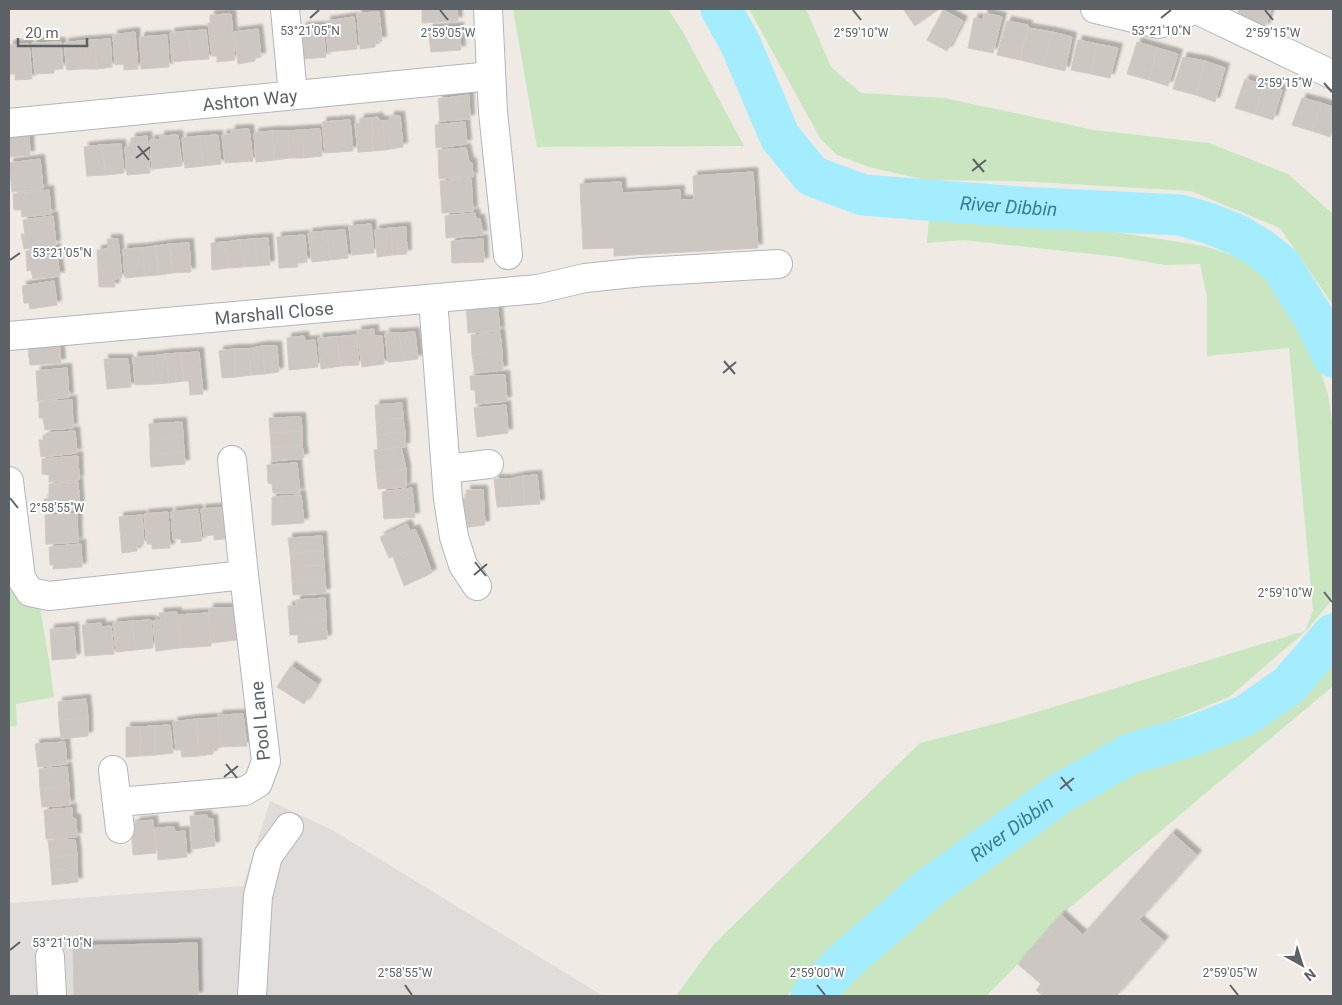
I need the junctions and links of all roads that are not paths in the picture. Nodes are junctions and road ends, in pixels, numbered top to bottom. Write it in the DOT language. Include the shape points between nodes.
graph roads {
  1 [pos="285,9"];
  2 [pos="488,9"];
  3 [pos="1095,9"];
  4 [pos="1194,9"];
  5 [pos="1333,75"];
  6 [pos="491,76"];
  7 [pos="293,95"];
  8 [pos="9,123"];
  9 [pos="508,255"];
  10 [pos="778,264"];
  11 [pos="433,299"];
  12 [pos="9,336"];
  13 [pos="232,460"];
  14 [pos="489,464"];
  15 [pos="446,469"];
  16 [pos="9,481"];
  17 [pos="244,575"];
  18 [pos="477,586"];
  19 [pos="113,770"];
  20 [pos="118,802"];
  21 [pos="289,827"];
  22 [pos="120,828"];
  23 [pos="50,957"];
  24 [pos="52,996"];
  25 [pos="252,996"];
  1 -- 7 [label="street"];
  2 -- 6 [label="street"];
  3 -- 4 [label="street" via="1158,24 1178,19"];
  4 -- 5 [label="street"];
  6 -- 7 [label="street, Ashton Way"];
  6 -- 9 [label="street"];
  7 -- 8 [label="street, Ashton Way"];
  10 -- 11 [label="street, Marshall Close" via="644,272 585,278 538,289"];
  11 -- 12 [label="street, Marshall Close"];
  11 -- 15 [label="street"];
  13 -- 17 [label="street, Pool Lane"];
  14 -- 15 [label="street"];
  15 -- 18 [label="street" via="454,536 463,565"];
  16 -- 17 [label="street" via="21,578 30,592 49,596"];
  17 -- 20 [label="street, Pool Lane" via="266,761 258,783 245,791"];
  19 -- 20 [label="street"];
  20 -- 22 [label="street"];
  21 -- 25 [label="street" via="268,856 258,896"];
  23 -- 24 [label="street"];
}
